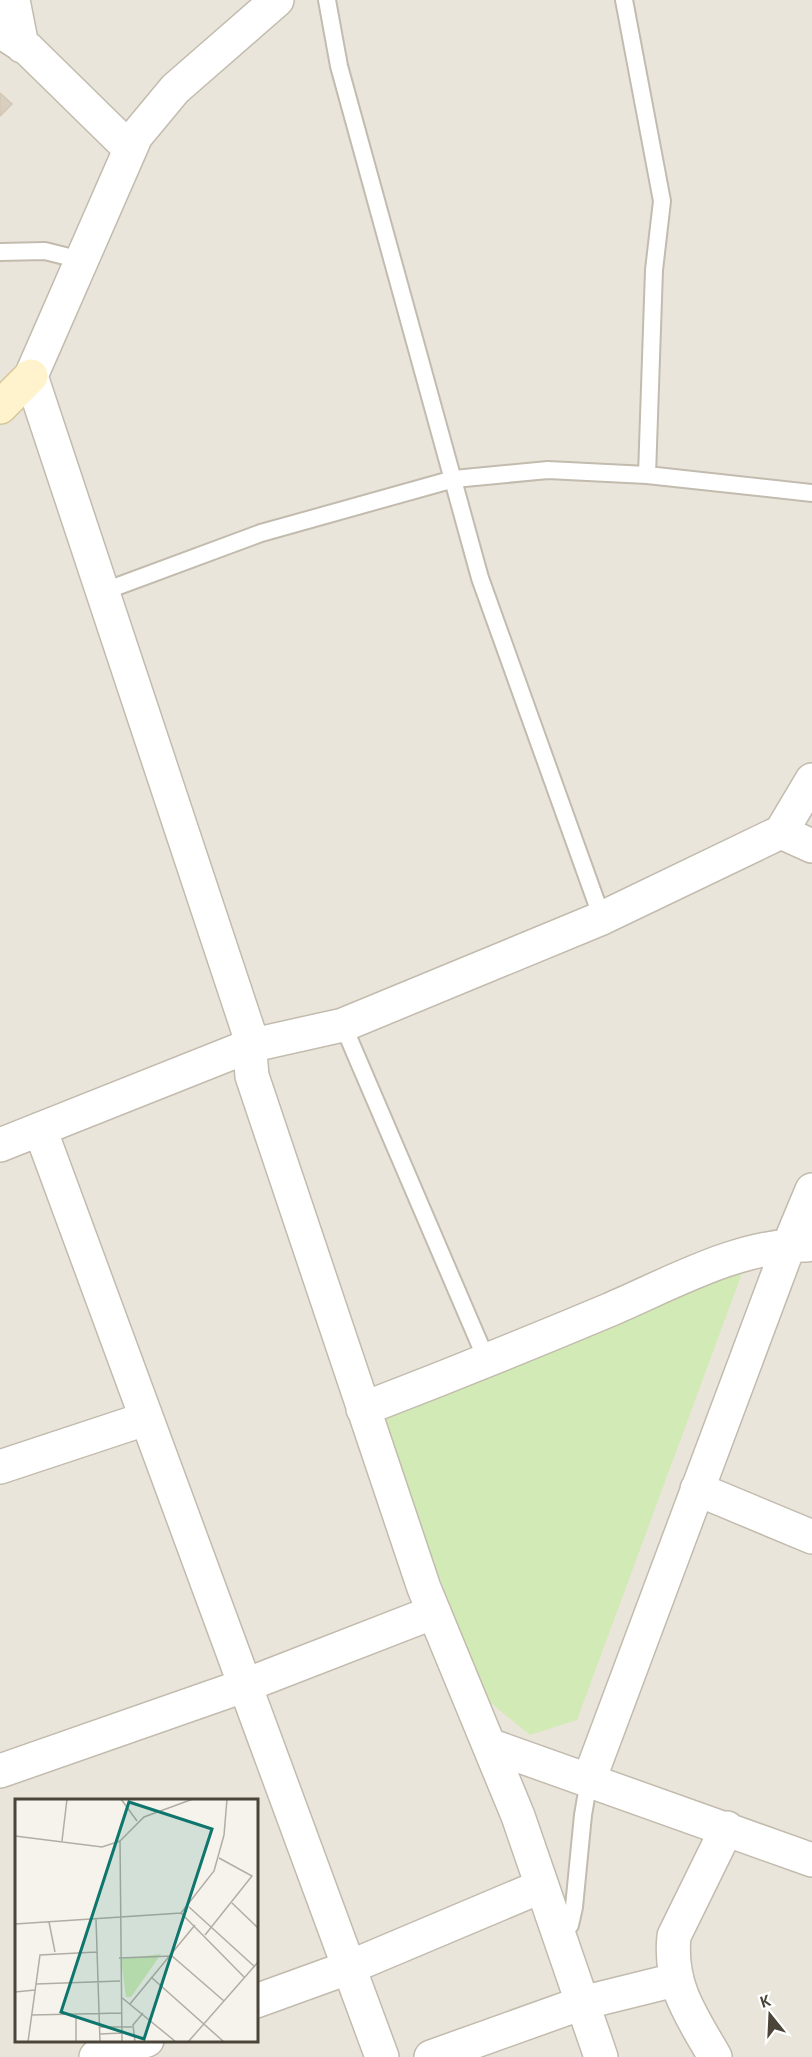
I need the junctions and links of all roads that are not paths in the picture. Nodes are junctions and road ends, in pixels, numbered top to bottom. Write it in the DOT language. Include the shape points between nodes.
graph roads {
  1 [pos="13,0"];
  2 [pos="277,0"];
  3 [pos="327,0"];
  4 [pos="624,0"];
  5 [pos="11,38"];
  6 [pos="130,149"];
  7 [pos="0,252"];
  8 [pos="81,260"];
  9 [pos="31,376"];
  10 [pos="0,407"];
  11 [pos="647,475"];
  12 [pos="454,479"];
  13 [pos="812,493"];
  14 [pos="102,592"];
  15 [pos="812,780"];
  16 [pos="781,832"];
  17 [pos="812,846"];
  18 [pos="602,918"];
  19 [pos="343,1025"];
  20 [pos="249,1046"];
  21 [pos="40,1129"];
  22 [pos="0,1145"];
  23 [pos="812,1190"];
  24 [pos="800,1245"];
  25 [pos="486,1361"];
  26 [pos="363,1409"];
  27 [pos="145,1419"];
  28 [pos="0,1467"];
  29 [pos="697,1489"];
  30 [pos="812,1537"];
  31 [pos="434,1612"];
  32 [pos="246,1685"];
  33 [pos="489,1745"];
  34 [pos="0,1771"];
  35 [pos="589,1780"];
  36 [pos="727,1828"];
  37 [pos="812,1860"];
  38 [pos="542,1886"];
  39 [pos="559,1935"];
  40 [pos="350,1967"];
  41 [pos="675,1980"];
  42 [pos="258,2000"];
  43 [pos="582,2003"];
  44 [pos="144,2042"];
  45 [pos="147,2042"];
  46 [pos="96,2057"];
  47 [pos="152,2057"];
  48 [pos="382,2057"];
  49 [pos="431,2057"];
  50 [pos="601,2057"];
  51 [pos="715,2057"];
  1 -- 5 [label="street"];
  2 -- 6 [label="street" via="175,89"];
  3 -- 12 [label="lane" via="339,66"];
  4 -- 11 [label="lane" via="662,201 654,270"];
  5 -- 6 [label="street"];
  6 -- 8 [label="street"];
  7 -- 8 [label="lane" via="45,252"];
  8 -- 9 [label="street"];
  9 -- 10 [label="main road"];
  9 -- 14 [label="street"];
  11 -- 12 [label="lane" via="548,470"];
  11 -- 13 [label="lane"];
  12 -- 14 [label="lane" via="261,533"];
  12 -- 18 [label="lane" via="480,579"];
  14 -- 20 [label="street" via="248,1029"];
  15 -- 16 [label="street"];
  16 -- 17 [label="street"];
  16 -- 18 [label="street"];
  18 -- 19 [label="street"];
  19 -- 20 [label="street"];
  19 -- 25 [label="lane"];
  20 -- 21 [label="street"];
  20 -- 26 [label="street" via="252,1076"];
  21 -- 22 [label="street"];
  21 -- 27 [label="street"];
  23 -- 24 [label="street"];
  24 -- 25 [label="street" via="743,1254"];
  24 -- 29 [label="street"];
  25 -- 26 [label="street"];
  26 -- 31 [label="street"];
  27 -- 28 [label="street"];
  27 -- 32 [label="street"];
  29 -- 30 [label="street"];
  29 -- 35 [label="street"];
  31 -- 32 [label="street"];
  31 -- 33 [label="street"];
  32 -- 34 [label="street"];
  32 -- 40 [label="street"];
  33 -- 35 [label="street"];
  33 -- 38 [label="street"];
  35 -- 36 [label="street"];
  35 -- 39 [label="lane" via="574,1907 570,1925"];
  36 -- 37 [label="street"];
  36 -- 41 [label="street" via="674,1936"];
  38 -- 39 [label="street"];
  38 -- 40 [label="street"];
  39 -- 43 [label="street"];
  40 -- 42 [label="street"];
  40 -- 48 [label="street"];
  41 -- 43 [label="street"];
  41 -- 51 [label="street"];
  43 -- 49 [label="street"];
  43 -- 50 [label="street"];
  44 -- 46 [label="street"];
  45 -- 47 [label="street"];
}
